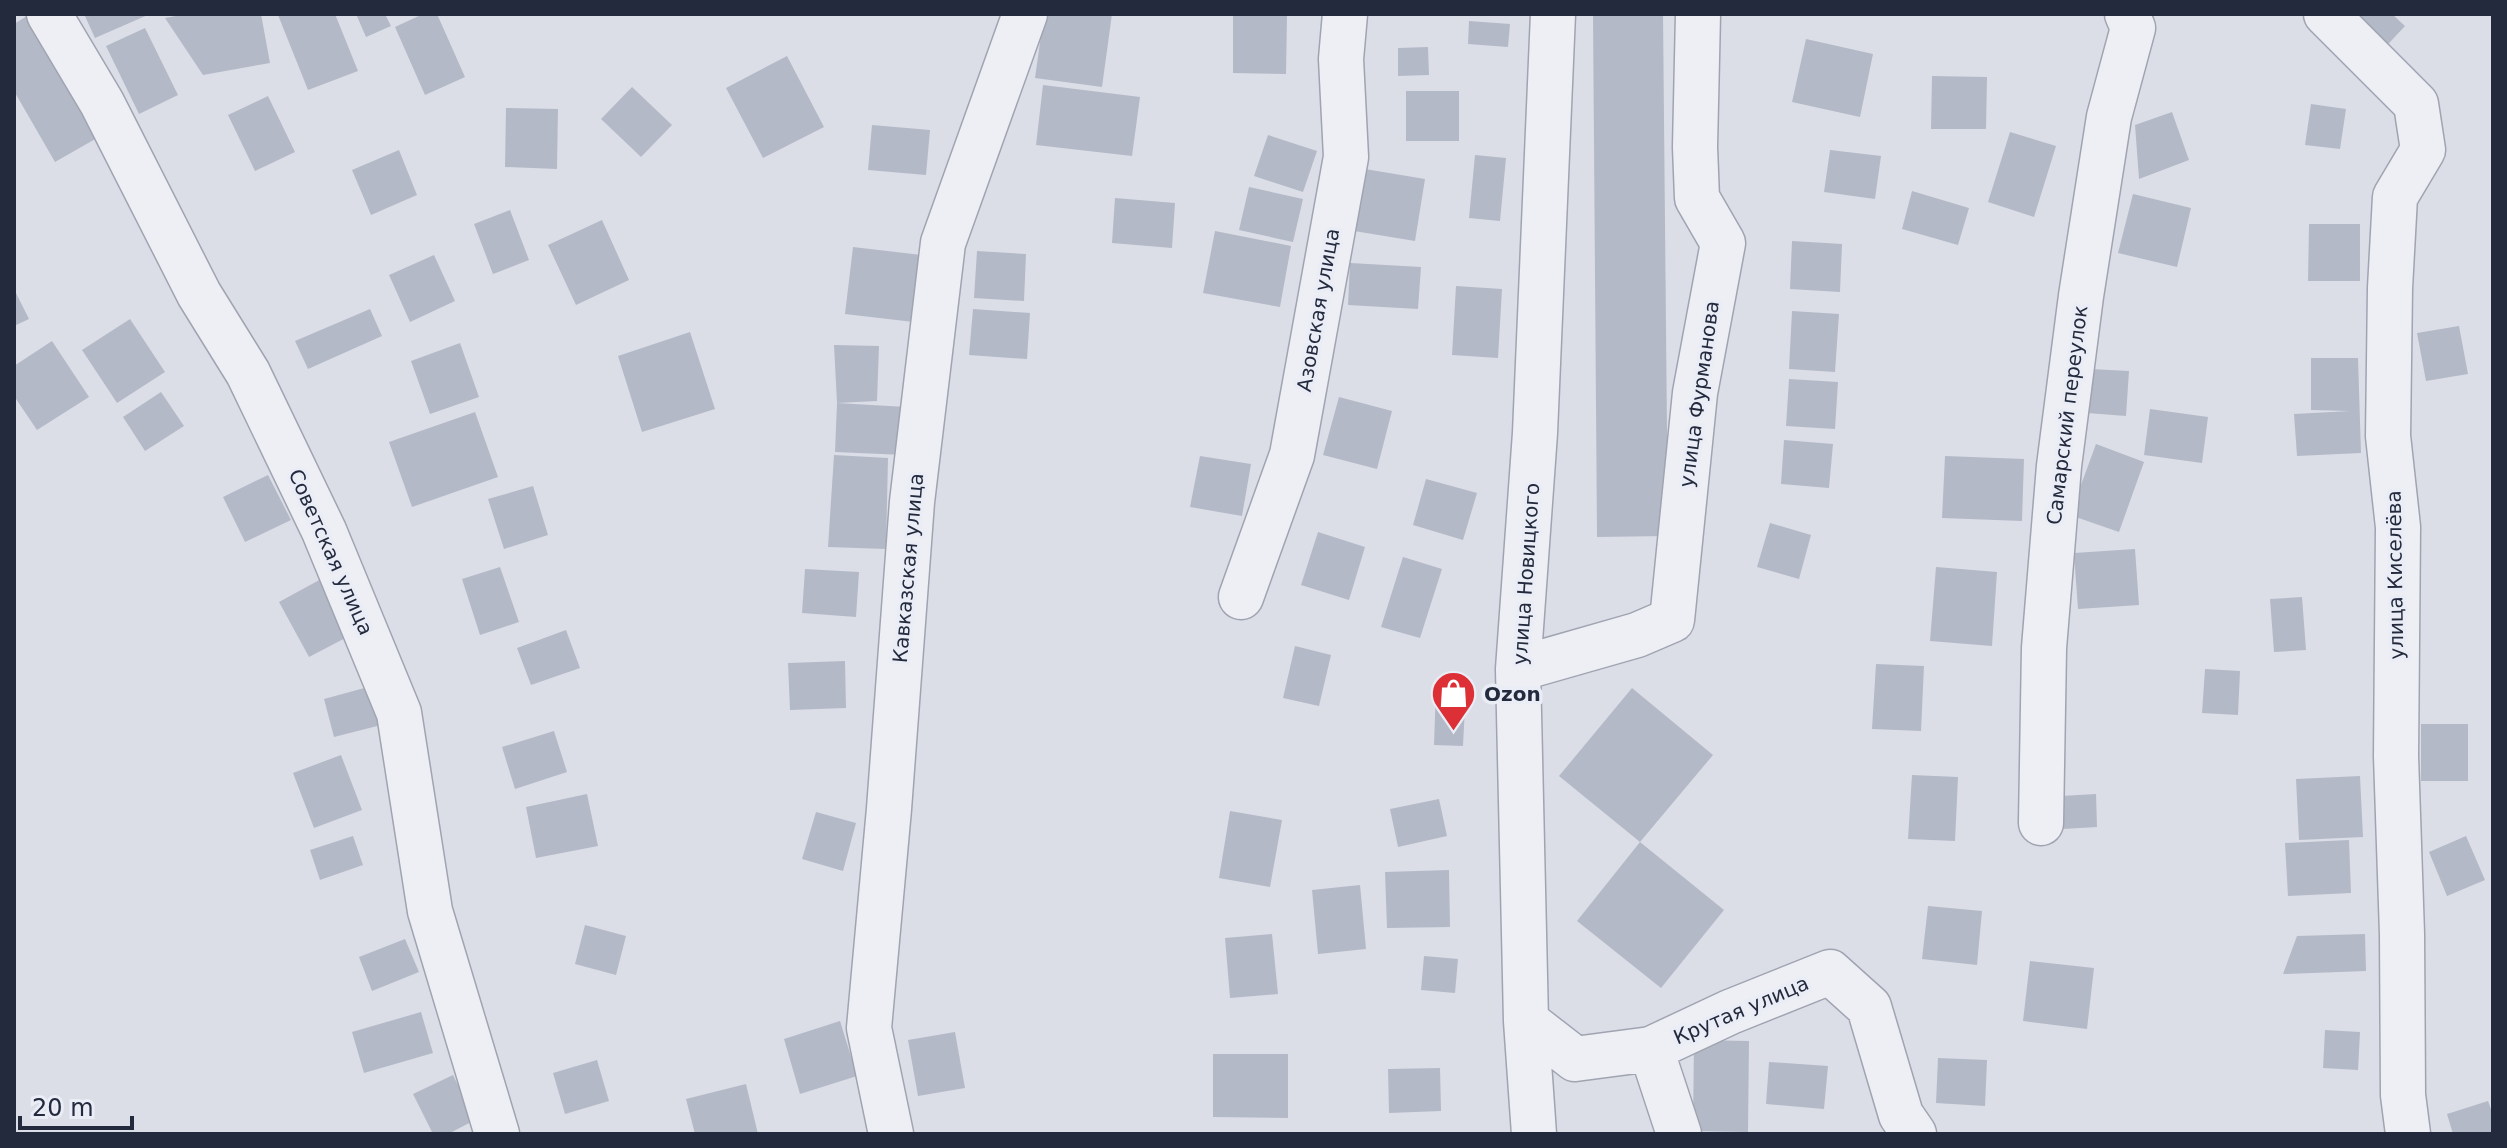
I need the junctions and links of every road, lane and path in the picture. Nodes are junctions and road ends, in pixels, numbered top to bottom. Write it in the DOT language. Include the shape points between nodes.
graph roads {
  1 [pos="49,14"];
  2 [pos="1025,14"];
  3 [pos="1345,14"];
  4 [pos="1553,14"];
  5 [pos="1698,14"];
  6 [pos="2326,14"];
  7 [pos="2139,19"];
  8 [pos="1241,597"];
  9 [pos="1518,669"];
  10 [pos="2041,823"];
  11 [pos="1526,1021"];
  12 [pos="1651,1049"];
  13 [pos="497,1134"];
  14 [pos="891,1134"];
  15 [pos="1534,1134"];
  16 [pos="1679,1134"];
  17 [pos="1914,1134"];
  18 [pos="2408,1134"];
  1 -- 13 [label="street, Советская улица" via="102,103 199,294 248,373 324,531 399,713 430,911"];
  2 -- 14 [label="street, Кавказская улица" via="943,243 912,502 869,1028"];
  3 -- 8 [label="street, Азовская улица" via="1341,59 1346,157 1292,455"];
  4 -- 9 [label="street, улица Новицкого" via="1535,433"];
  5 -- 9 [label="street, улица Фурманова" via="1697,198 1723,243 1695,393 1672,620"];
  6 -- 18 [label="street, улица Киселёва" via="2416,104 2423,150 2395,197 2388,436 2398,527 2396,756"];
  7 -- 10 [label="street, Самарский переулок" via="2109,117 2059,466 2044,648"];
  9 -- 11 [label="street, улица Новицкого"];
  11 -- 12 [label="street, Крутая улица" via="1575,1059"];
  11 -- 15 [label="street, улица Новицкого"];
  12 -- 16 [label="street"];
  12 -- 17 [label="street, Крутая улица" via="1830,972 1869,1007 1901,1115"];
}
